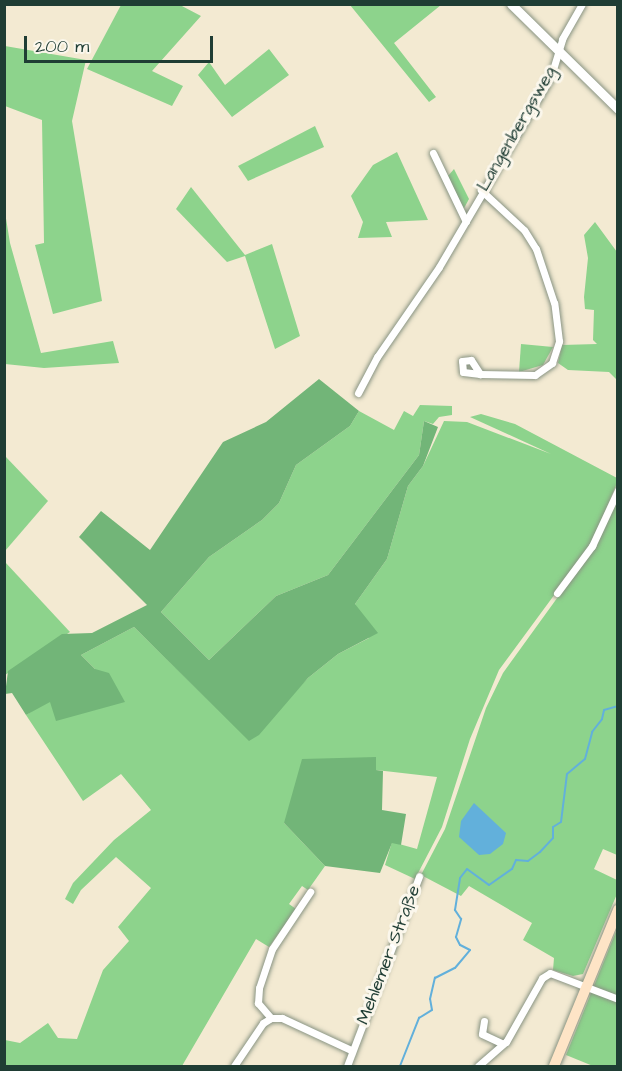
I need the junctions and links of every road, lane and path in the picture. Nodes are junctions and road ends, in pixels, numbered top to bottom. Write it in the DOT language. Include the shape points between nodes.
graph roads {
  1 [pos="511,4"];
  2 [pos="582,4"];
  3 [pos="559,50"];
  4 [pos="618,109"];
  5 [pos="433,153"];
  6 [pos="481,190"];
  7 [pos="466,222"];
  8 [pos="480,374"];
  9 [pos="358,393"];
  10 [pos="618,490"];
  11 [pos="557,593"];
  12 [pos="419,876"];
  13 [pos="310,892"];
  14 [pos="618,910"];
  15 [pos="588,979"];
  16 [pos="618,999"];
  17 [pos="271,1018"];
  18 [pos="484,1021"];
  19 [pos="503,1044"];
  20 [pos="351,1050"];
  21 [pos="234,1066"];
  22 [pos="347,1066"];
  23 [pos="478,1066"];
  24 [pos="554,1066"];
  1 -- 3 [label="street"];
  2 -- 3 [label="street, Langenbergsweg" via="567,27"];
  3 -- 4 [label="street"];
  3 -- 6 [label="street, Langenbergsweg" via="551,76"];
  5 -- 7 [label="street, Langenbergsweg"];
  6 -- 7 [label="street, Langenbergsweg"];
  6 -- 8 [label="street" via="525,230 536,249 554,303 559,341 552,363 535,375"];
  7 -- 9 [label="street, Langenbergsweg"];
  10 -- 11 [label="street" via="592,546"];
  12 -- 20 [label="street, Mehlemer Straße" via="400,920 377,995"];
  13 -- 17 [label="street" via="272,948 259,988 258,1003"];
  14 -- 15 [label="main road"];
  15 -- 16 [label="street"];
  15 -- 19 [label="street" via="550,973 542,978"];
  15 -- 24 [label="main road"];
  17 -- 20 [label="street" via="282,1018"];
  17 -- 21 [label="street" via="263,1023"];
  18 -- 19 [label="street" via="482,1034"];
  19 -- 23 [label="street"];
  20 -- 22 [label="street, Mehlemer Straße"];
}
